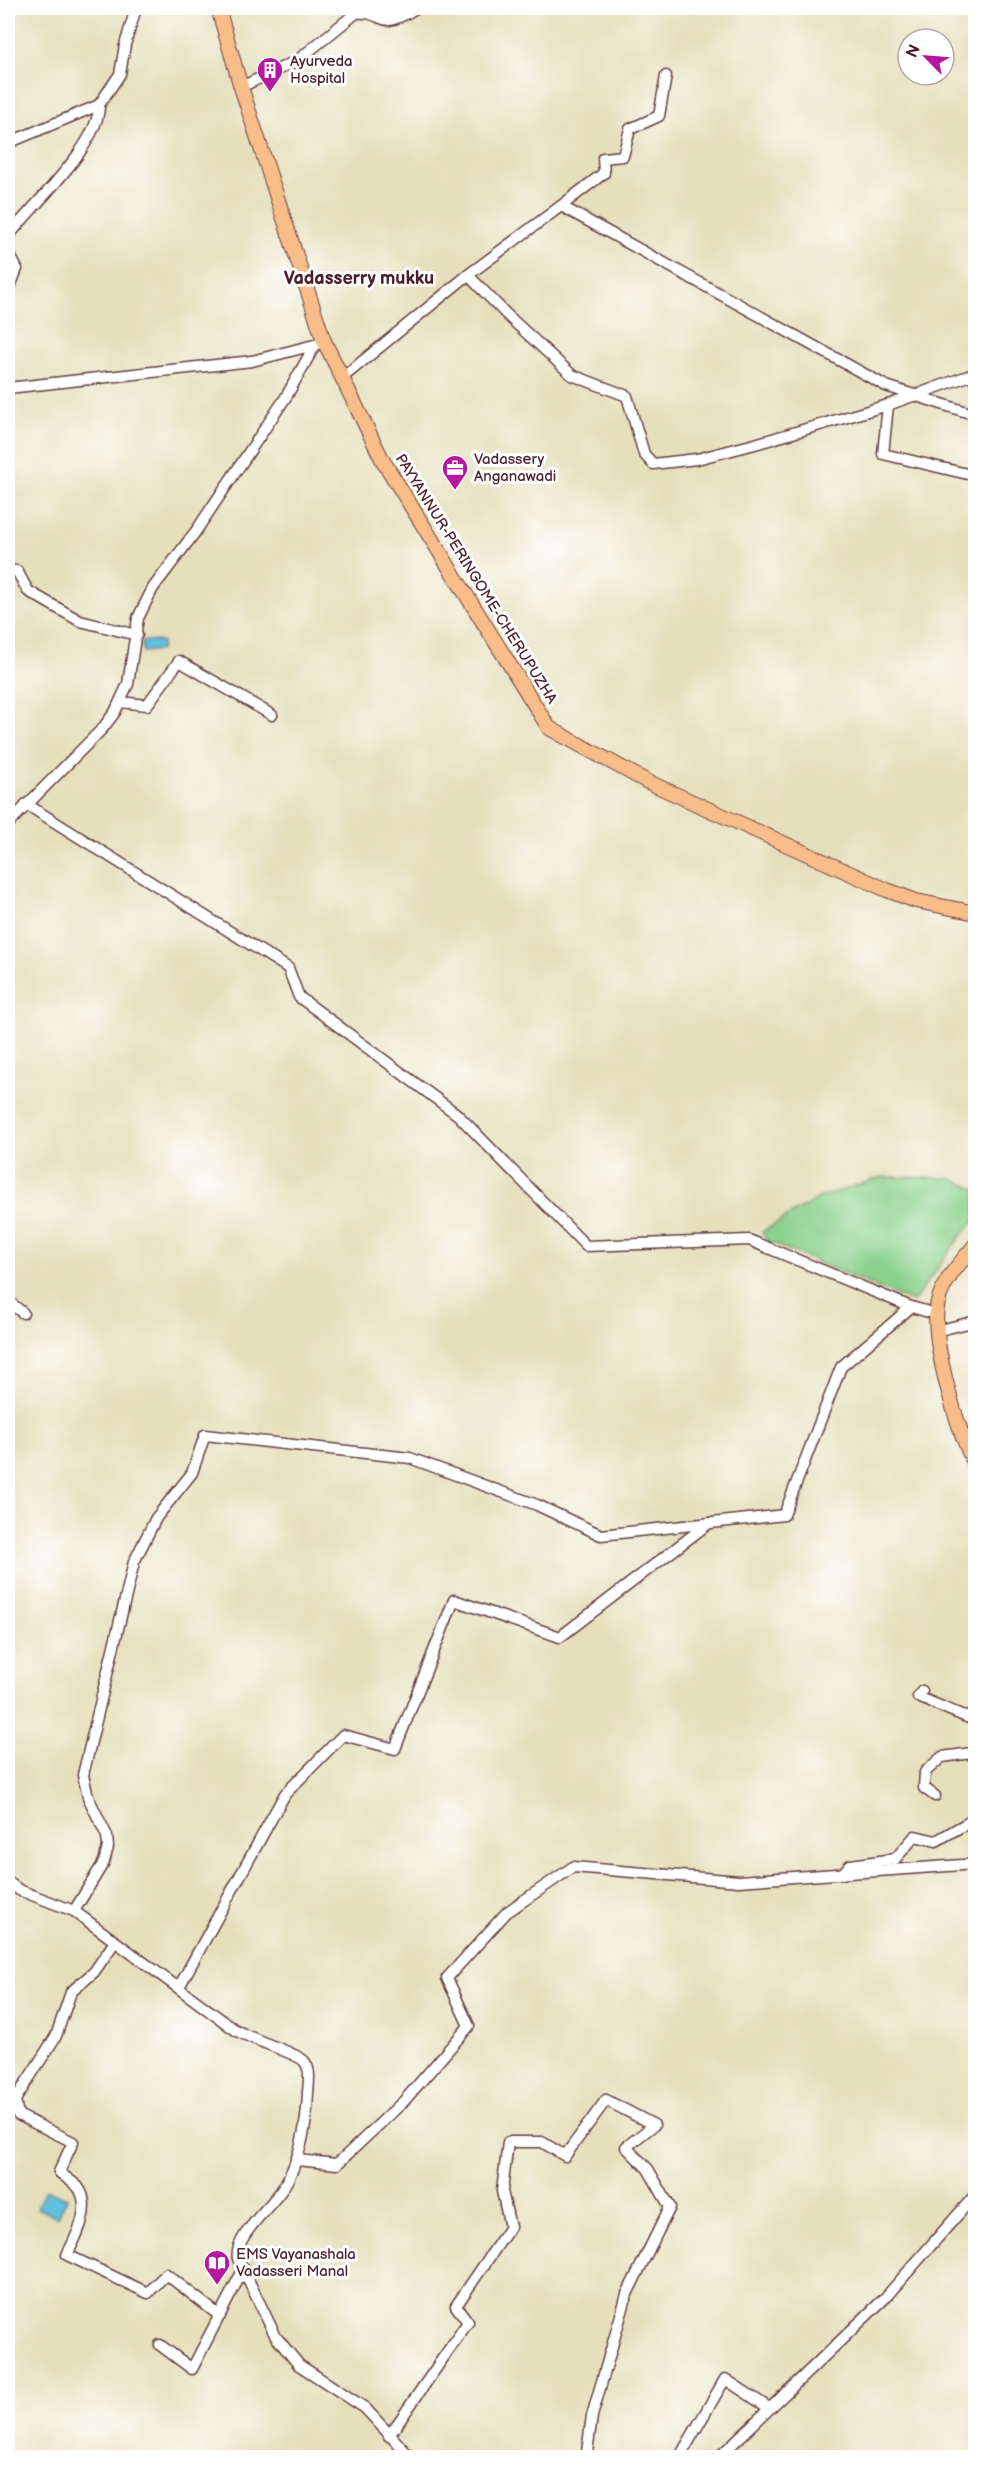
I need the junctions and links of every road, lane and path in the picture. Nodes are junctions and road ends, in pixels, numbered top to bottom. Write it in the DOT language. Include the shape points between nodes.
graph roads {
  1 [pos="136,8"];
  2 [pos="218,8"];
  3 [pos="416,8"];
  4 [pos="666,76"];
  5 [pos="240,87"];
  6 [pos="99,105"];
  7 [pos="8,143"];
  8 [pos="561,206"];
  9 [pos="8,237"];
  10 [pos="8,251"];
  11 [pos="468,274"];
  12 [pos="8,292"];
  13 [pos="320,343"];
  14 [pos="975,373"];
  15 [pos="342,378"];
  16 [pos="8,388"];
  17 [pos="914,395"];
  18 [pos="888,405"];
  19 [pos="975,415"];
  20 [pos="975,476"];
  21 [pos="8,570"];
  22 [pos="137,635"];
  23 [pos="120,702"];
  24 [pos="272,715"];
  25 [pos="26,804"];
  26 [pos="8,824"];
  27 [pos="975,913"];
  28 [pos="975,1244"];
  29 [pos="8,1301"];
  30 [pos="911,1307"];
  31 [pos="23,1313"];
  32 [pos="936,1314"];
  33 [pos="975,1321"];
  34 [pos="936,1331"];
  35 [pos="975,1467"];
  36 [pos="709,1523"];
  37 [pos="922,1691"];
  38 [pos="975,1721"];
  39 [pos="975,1749"];
  40 [pos="935,1796"];
  41 [pos="975,1818"];
  42 [pos="975,1864"];
  43 [pos="842,1874"];
  44 [pos="8,1882"];
  45 [pos="74,1911"];
  46 [pos="114,1943"];
  47 [pos="178,1987"];
  48 [pos="297,2160"];
  49 [pos="975,2193"];
  50 [pos="244,2268"];
  51 [pos="220,2316"];
  52 [pos="160,2345"];
  53 [pos="769,2408"];
  54 [pos="389,2436"];
  55 [pos="411,2457"];
  56 [pos="584,2457"];
  57 [pos="679,2457"];
  58 [pos="718,2457"];
  1 -- 6 [label="street" via="120,74"];
  2 -- 5 [label="main road, PAYYANNUR-PERINGOME-CHERUPUZHA"];
  3 -- 5 [label="street" via="386,22 356,13 298,60"];
  4 -- 8 [label="street" via="659,116 630,129 623,156 603,158 604,173"];
  5 -- 13 [label="main road, PAYYANNUR-PERINGOME-CHERUPUZHA"];
  6 -- 7 [label="street"];
  6 -- 9 [label="street" via="96,123 73,160"];
  8 -- 11 [label="street"];
  8 -- 17 [label="street" via="886,386"];
  10 -- 12 [label="street" via="17,269"];
  11 -- 15 [label="street"];
  11 -- 18 [label="street" via="572,375 627,396 644,454 653,464 697,459"];
  13 -- 15 [label="main road, PAYYANNUR-PERINGOME-CHERUPUZHA"];
  13 -- 16 [label="street" via="252,362"];
  13 -- 22 [label="street" via="196,531 153,588 138,618"];
  14 -- 17 [label="street"];
  15 -- 27 [label="main road, PAYYANNUR-PERINGOME-CHERUPUZHA" via="383,461 549,728 646,781 887,890 916,901"];
  17 -- 18 [label="street"];
  17 -- 19 [label="street"];
  18 -- 20 [label="street" via="884,454"];
  21 -- 22 [label="street" via="17,571 28,591 80,621"];
  22 -- 23 [label="street" via="128,684"];
  23 -- 24 [label="street" via="147,705 179,661"];
  23 -- 25 [label="street" via="103,728"];
  25 -- 26 [label="street"];
  25 -- 30 [label="street" via="288,968 299,997 458,1115 586,1246 749,1240"];
  28 -- 32 [label="main road" via="944,1286"];
  29 -- 31 [label="street"];
  30 -- 32 [label="street"];
  30 -- 36 [label="street" via="841,1367 784,1515"];
  32 -- 34 [label="main road"];
  33 -- 34 [label="street"];
  34 -- 35 [label="main road" via="955,1419"];
  36 -- 45 [label="street" via="601,1535 537,1505 410,1458 205,1434 192,1473 156,1518 134,1562 83,1776 108,1847 104,1862"];
  36 -- 47 [label="street" via="560,1637 454,1600 395,1749 343,1735 285,1794"];
  37 -- 38 [label="street" via="918,1697"];
  39 -- 40 [label="street" via="972,1753 942,1757 925,1772 924,1788"];
  41 -- 43 [label="street" via="936,1841 915,1836 895,1858 850,1865"];
  42 -- 43 [label="street"];
  43 -- 48 [label="street" via="739,1881 573,1867 507,1912 447,1978 469,2026 404,2101 337,2164"];
  44 -- 45 [label="street"];
  45 -- 46 [label="street"];
  46 -- 47 [label="street"];
  46 -- 51 [label="street" via="94,1972 71,1992 56,2036 15,2100 18,2115 73,2142 59,2172 78,2188 84,2201 80,2231 67,2255 148,2293 166,2274"];
  47 -- 48 [label="street" via="248,2038 305,2061 309,2071 308,2108"];
  48 -- 50 [label="street" via="283,2188 243,2237 237,2252"];
  49 -- 53 [label="street" via="884,2299"];
  50 -- 51 [label="street"];
  50 -- 54 [label="street" via="276,2337 299,2365 365,2408"];
  51 -- 52 [label="street" via="192,2369"];
  53 -- 57 [label="street" via="725,2379"];
  53 -- 58 [label="street"];
  54 -- 55 [label="street"];
  54 -- 56 [label="street" via="468,2322 456,2306 510,2227 502,2191 508,2142 542,2142 565,2156 606,2100 654,2125 626,2147 648,2169 670,2207 627,2294"];
}
